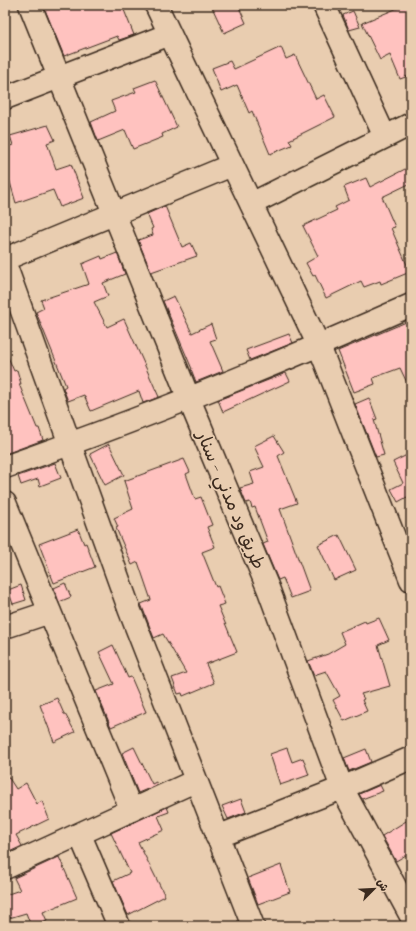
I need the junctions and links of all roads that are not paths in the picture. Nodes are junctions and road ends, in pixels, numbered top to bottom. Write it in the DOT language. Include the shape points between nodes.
graph roads {
  1 [pos="30,5"];
  2 [pos="156,5"];
  3 [pos="324,5"];
  4 [pos="170,34"];
  5 [pos="59,76"];
  6 [pos="5,98"];
  7 [pos="411,124"];
  8 [pos="385,137"];
  9 [pos="232,165"];
  10 [pos="251,204"];
  11 [pos="115,214"];
  12 [pos="5,259"];
  13 [pos="5,264"];
  14 [pos="411,305"];
  15 [pos="319,346"];
  16 [pos="189,399"];
  17 [pos="70,444"];
  18 [pos="5,467"];
  19 [pos="5,503"];
  20 [pos="411,580"];
  21 [pos="50,612"];
  22 [pos="5,627"];
  23 [pos="411,758"];
  24 [pos="195,781"];
  25 [pos="342,788"];
  26 [pos="131,809"];
  27 [pos="80,835"];
  28 [pos="217,837"];
  29 [pos="5,868"];
  30 [pos="411,916"];
  31 [pos="119,926"];
  32 [pos="253,926"];
  1 -- 5 [label="street, طريق ود مدني - سنار"];
  2 -- 4 [label="street"];
  3 -- 8 [label="street"];
  4 -- 5 [label="street"];
  4 -- 9 [label="street"];
  5 -- 6 [label="street"];
  5 -- 11 [label="street, طريق ود مدني - سنار"];
  7 -- 8 [label="street"];
  8 -- 10 [label="street"];
  9 -- 10 [label="street"];
  9 -- 11 [label="street"];
  10 -- 15 [label="street"];
  11 -- 12 [label="street"];
  11 -- 16 [label="street, طريق ود مدني - سنار"];
  13 -- 17 [label="street"];
  14 -- 15 [label="street"];
  15 -- 16 [label="street"];
  15 -- 20 [label="street"];
  16 -- 17 [label="street"];
  16 -- 25 [label="street, طريق ود مدني - سنار" via="268,588"];
  17 -- 18 [label="street"];
  17 -- 24 [label="street"];
  19 -- 21 [label="street"];
  21 -- 22 [label="street"];
  21 -- 26 [label="street"];
  23 -- 25 [label="street"];
  24 -- 26 [label="street"];
  24 -- 28 [label="street"];
  25 -- 28 [label="street"];
  25 -- 30 [label="street, طريق ود مدني - سنار"];
  26 -- 27 [label="street"];
  27 -- 29 [label="street"];
  27 -- 31 [label="street"];
  28 -- 32 [label="street"];
}
